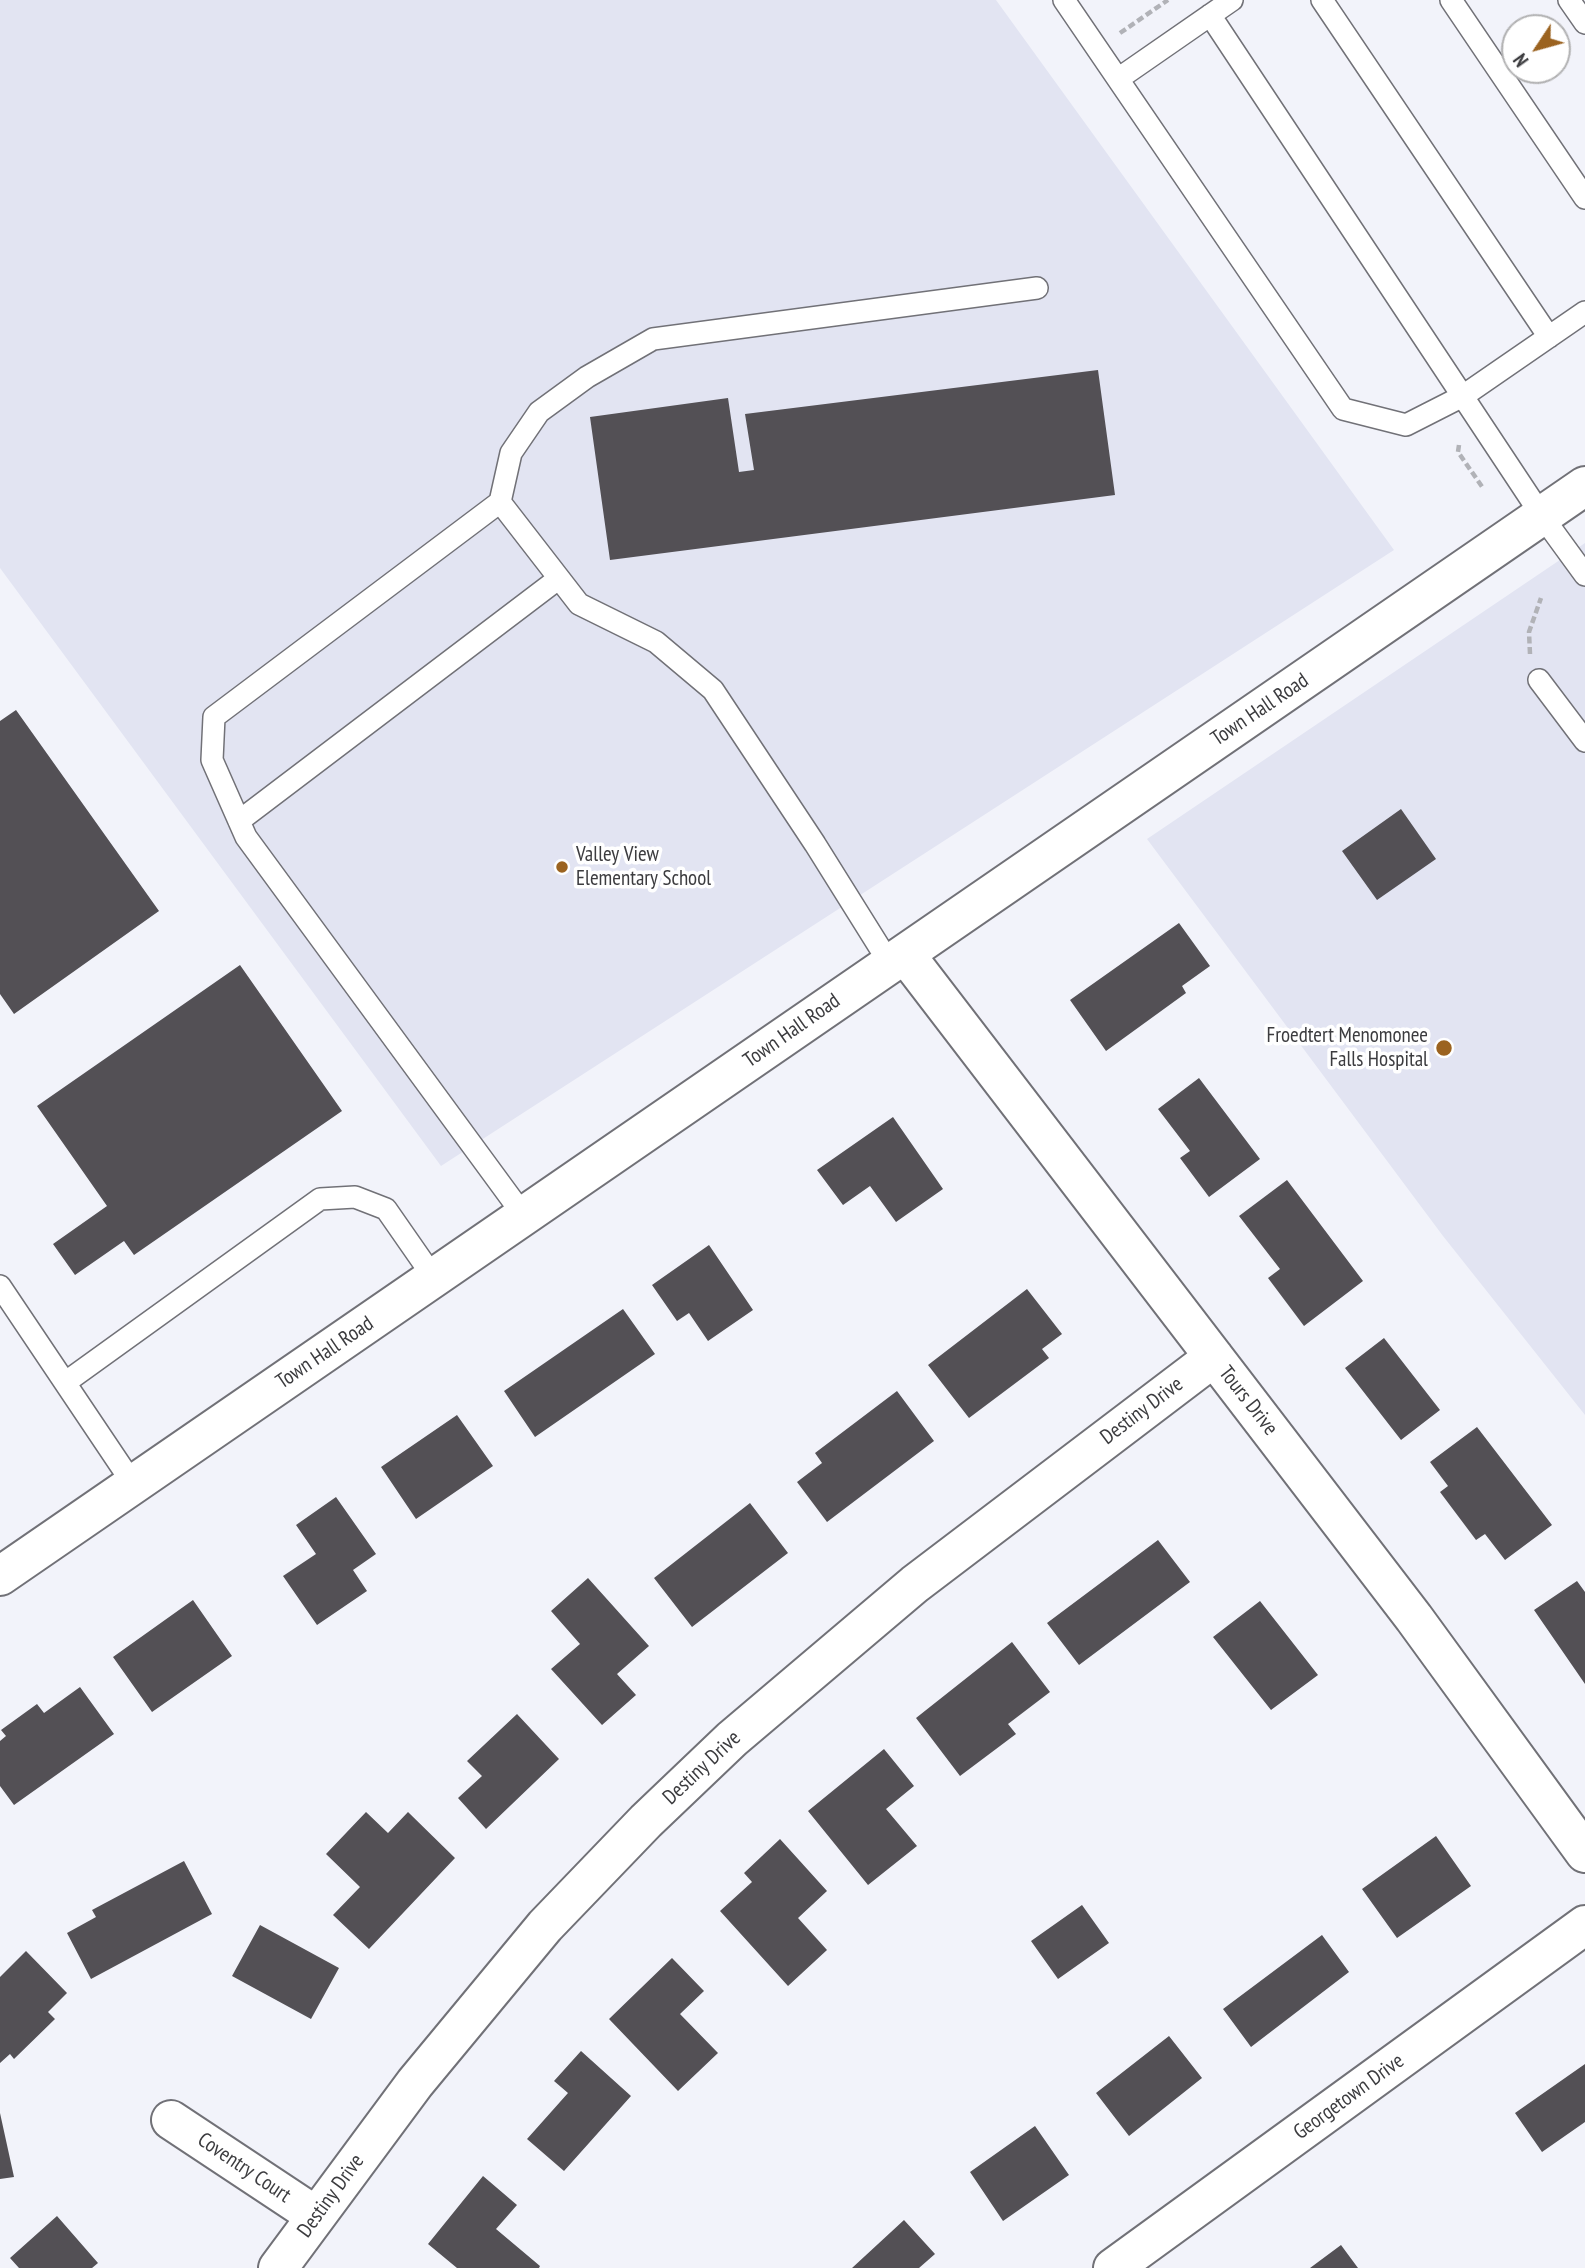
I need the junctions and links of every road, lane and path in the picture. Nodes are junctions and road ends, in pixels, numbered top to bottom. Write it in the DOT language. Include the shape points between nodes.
graph roads {
  1 [pos="1064,0"];
  2 [pos="1168,0"];
  3 [pos="1232,0"];
  4 [pos="1322,0"];
  5 [pos="1451,0"];
  6 [pos="1569,0"];
  7 [pos="1210,15"];
  8 [pos="1585,23"];
  9 [pos="1097,49"];
  10 [pos="1118,79"];
  11 [pos="1585,198"];
  12 [pos="1037,288"];
  13 [pos="1585,313"];
  14 [pos="1549,337"];
  15 [pos="1463,396"];
  16 [pos="1585,486"];
  17 [pos="500,502"];
  18 [pos="1542,516"];
  19 [pos="1585,575"];
  20 [pos="558,579"];
  21 [pos="1541,598"];
  22 [pos="1539,680"];
  23 [pos="1585,741"];
  24 [pos="239,821"];
  25 [pos="898,959"];
  26 [pos="524,1216"];
  27 [pos="434,1278"];
  28 [pos="0,1286"];
  29 [pos="1214,1357"];
  30 [pos="66,1382"];
  31 [pos="133,1484"];
  32 [pos="0,1576"];
  33 [pos="1585,1853"];
  34 [pos="1585,1925"];
  35 [pos="171,2120"];
  36 [pos="316,2217"];
  37 [pos="278,2268"];
  38 [pos="1113,2268"];
  1 -- 9 [label="lane"];
  2 -- 9 [label="path"];
  3 -- 7 [label="lane"];
  4 -- 14 [label="lane"];
  5 -- 11 [label="lane"];
  6 -- 8 [label="lane"];
  7 -- 10 [label="lane"];
  7 -- 15 [label="lane"];
  9 -- 10 [label="lane"];
  10 -- 15 [label="lane" via="1343,408 1406,425"];
  12 -- 17 [label="lane" via="653,339 587,377 539,412 511,453"];
  13 -- 14 [label="lane"];
  14 -- 15 [label="lane"];
  15 -- 18 [label="lane"];
  16 -- 18 [label="street, Town Hall Road"];
  17 -- 20 [label="lane"];
  17 -- 24 [label="lane" via="214,717 212,760"];
  18 -- 19 [label="lane"];
  18 -- 25 [label="street, Town Hall Road"];
  20 -- 24 [label="lane"];
  20 -- 25 [label="lane" via="579,604 656,642 713,690"];
  21 -- 22 [label="path" via="1529,632 1530,658"];
  22 -- 23 [label="lane"];
  24 -- 26 [label="lane" via="254,848"];
  25 -- 26 [label="street, Town Hall Road"];
  25 -- 29 [label="street, Tours Drive"];
  26 -- 27 [label="street, Town Hall Road"];
  27 -- 30 [label="lane" via="386,1209 355,1196 320,1199"];
  27 -- 31 [label="street, Town Hall Road"];
  28 -- 30 [label="lane"];
  29 -- 33 [label="street, Tours Drive" via="1415,1618"];
  29 -- 36 [label="street, Destiny Drive" via="915,1584 732,1739 646,1821 545,1926 415,2083"];
  30 -- 31 [label="lane"];
  31 -- 32 [label="street, Town Hall Road"];
  34 -- 38 [label="street, Georgetown Drive"];
  35 -- 36 [label="street, Coventry Court"];
  36 -- 37 [label="street, Destiny Drive"];
}
